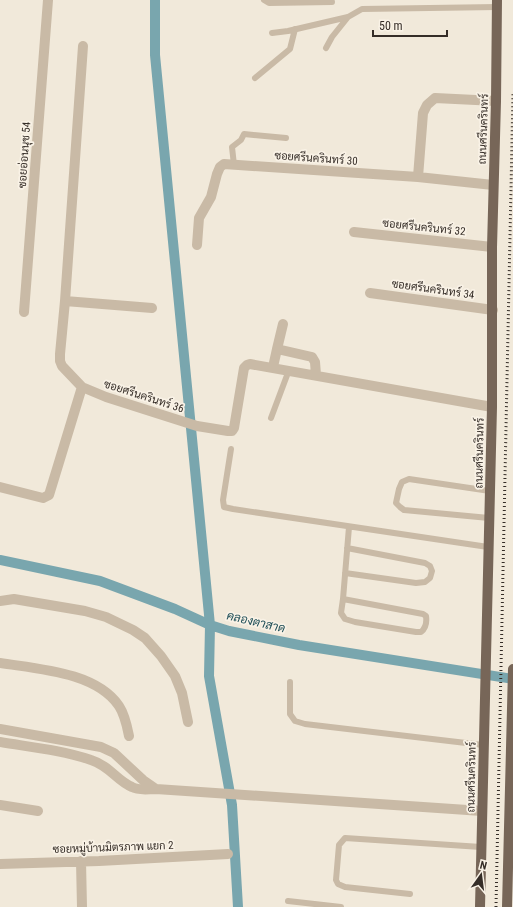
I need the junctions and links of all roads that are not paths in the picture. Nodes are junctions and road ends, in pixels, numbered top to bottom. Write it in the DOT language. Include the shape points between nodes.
graph roads {
  1 [pos="48,0"];
  2 [pos="264,0"];
  3 [pos="332,2"];
  4 [pos="497,4"];
  5 [pos="348,17"];
  6 [pos="295,29"];
  7 [pos="272,33"];
  8 [pos="83,46"];
  9 [pos="326,48"];
  10 [pos="255,78"];
  11 [pos="496,101"];
  12 [pos="286,138"];
  13 [pos="234,165"];
  14 [pos="418,177"];
  15 [pos="493,185"];
  16 [pos="354,232"];
  17 [pos="197,245"];
  18 [pos="492,246"];
  19 [pos="370,293"];
  20 [pos="65,301"];
  21 [pos="152,308"];
  22 [pos="493,310"];
  23 [pos="24,312"];
  24 [pos="283,324"];
  25 [pos="277,349"];
  26 [pos="273,367"];
  27 [pos="289,370"];
  28 [pos="316,375"];
  29 [pos="82,387"];
  30 [pos="492,407"];
  31 [pos="271,418"];
  32 [pos="231,449"];
  33 [pos="0,487"];
  34 [pos="490,490"];
  35 [pos="489,518"];
  36 [pos="349,527"];
  37 [pos="488,547"];
  38 [pos="347,548"];
  39 [pos="345,573"];
  40 [pos="343,599"];
  41 [pos="0,601"];
  42 [pos="0,663"];
  43 [pos="513,669"];
  44 [pos="290,682"];
  45 [pos="513,690"];
  46 [pos="188,722"];
  47 [pos="0,729"];
  48 [pos="129,736"];
  49 [pos="0,742"];
  50 [pos="483,745"];
  51 [pos="512,747"];
  52 [pos="156,789"];
  53 [pos="0,805"];
  54 [pos="38,811"];
  55 [pos="482,811"];
  56 [pos="511,828"];
  57 [pos="481,847"];
  58 [pos="228,854"];
  59 [pos="81,861"];
  60 [pos="0,864"];
  61 [pos="410,894"];
  62 [pos="510,895"];
  63 [pos="288,902"];
  64 [pos="305,905"];
  65 [pos="82,907"];
  66 [pos="341,907"];
  67 [pos="480,907"];
  68 [pos="507,907"];
  1 -- 23 [label="street, ซอยอ่อนนุช 54"];
  2 -- 3 [label="lane" via="269,3"];
  4 -- 5 [label="lane" via="362,9"];
  4 -- 11 [label="main road, ถนนศรีนครินทร์"];
  5 -- 6 [label="lane"];
  5 -- 9 [label="lane"];
  6 -- 7 [label="lane"];
  6 -- 10 [label="lane" via="290,49"];
  8 -- 20 [label="street, ซอยศรีนครินทร์ 36"];
  11 -- 14 [label="street" via="434,98 430,101 424,112"];
  11 -- 15 [label="main road, ถนนศรีนครินทร์"];
  12 -- 13 [label="lane" via="244,134 232,147"];
  13 -- 14 [label="street, ซอยศรีนครินทร์ 30"];
  13 -- 17 [label="street, ซอยศรีนครินทร์ 30" via="224,164 220,167 211,197 199,218"];
  14 -- 15 [label="street, ซอยศรีนครินทร์ 30"];
  15 -- 18 [label="main road, ถนนศรีนครินทร์"];
  16 -- 18 [label="street, ซอยศรีนครินทร์ 32"];
  18 -- 22 [label="main road, ถนนศรีนครินทร์"];
  19 -- 22 [label="street, ซอยศรีนครินทร์ 34"];
  20 -- 21 [label="street"];
  20 -- 29 [label="street, ซอยศรีนครินทร์ 36" via="60,361"];
  22 -- 30 [label="main road, ถนนศรีนครินทร์"];
  24 -- 25 [label="street"];
  25 -- 26 [label="street"];
  25 -- 28 [label="street" via="308,355 315,362"];
  26 -- 27 [label="street, ซอยศรีนครินทร์ 36"];
  26 -- 29 [label="street, ซอยศรีนครินทร์ 36" via="250,364 244,368 232,431 197,426"];
  27 -- 28 [label="street, ซอยศรีนครินทร์ 36"];
  27 -- 31 [label="lane"];
  28 -- 30 [label="street, ซอยศรีนครินทร์ 36"];
  29 -- 33 [label="street" via="49,495 43,498"];
  30 -- 34 [label="main road, ถนนศรีนครินทร์"];
  32 -- 36 [label="lane" via="224,507"];
  34 -- 35 [label="main road, ถนนศรีนครินทร์"];
  34 -- 35 [label="lane" via="409,479 402,482 396,503 404,510"];
  35 -- 37 [label="main road, ถนนศรีนครินทร์"];
  36 -- 37 [label="lane"];
  36 -- 38 [label="lane"];
  37 -- 50 [label="main road, ถนนศรีนครินทร์"];
  38 -- 39 [label="lane"];
  38 -- 39 [label="lane" via="425,564 430,566 432,571 430,578 425,582 416,583"];
  39 -- 40 [label="lane"];
  40 -- 40 [label="lane" via="423,614 427,621 425,629 416,632 344,619 341,613"];
  41 -- 46 [label="street" via="14,599 85,611 133,630 145,638 174,676 182,693"];
  42 -- 48 [label="street" via="51,672 97,686 109,694 120,707"];
  43 -- 45 [label="main road"];
  44 -- 50 [label="lane" via="290,714 295,721"];
  45 -- 51 [label="main road"];
  47 -- 52 [label="street" via="101,747 114,753"];
  49 -- 52 [label="street" via="91,760 106,767 132,788"];
  50 -- 55 [label="main road, ถนนศรีนครินทร์"];
  51 -- 56 [label="main road"];
  52 -- 55 [label="street"];
  53 -- 54 [label="street"];
  55 -- 57 [label="main road, ถนนศรีนครินทร์"];
  56 -- 62 [label="main road"];
  57 -- 61 [label="lane" via="345,838 339,845 336,880 338,884 345,887"];
  57 -- 67 [label="main road, ถนนศรีนครินทร์"];
  58 -- 59 [label="street, ซอยหมู่บ้านมิตรภาพ แยก 2"];
  59 -- 60 [label="street, ซอยหมู่บ้านมิตรภาพ แยก 2"];
  59 -- 65 [label="street"];
  62 -- 68 [label="main road"];
  63 -- 64 [label="lane"];
  64 -- 66 [label="lane"];
}
